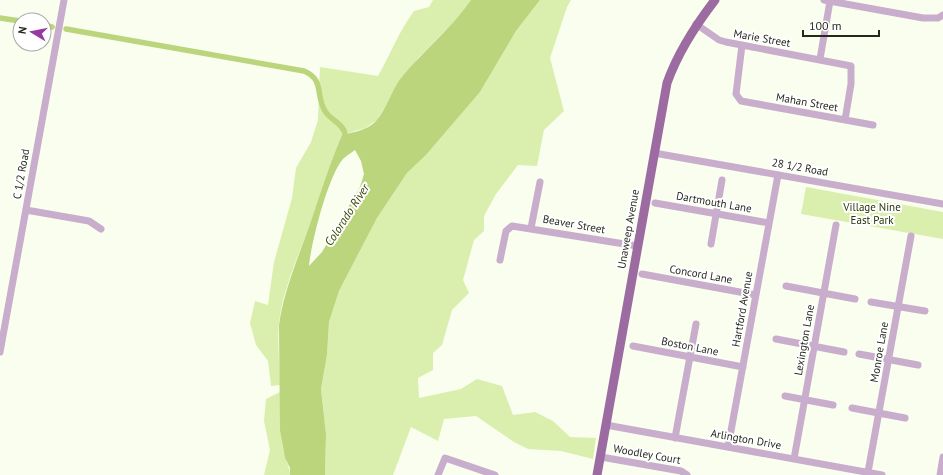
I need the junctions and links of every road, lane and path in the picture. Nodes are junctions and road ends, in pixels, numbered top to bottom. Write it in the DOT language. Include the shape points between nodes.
graph roads {
  1 [pos="64,0"];
  2 [pos="715,0"];
  3 [pos="827,0"];
  4 [pos="867,4"];
  5 [pos="943,15"];
  6 [pos="696,24"];
  7 [pos="742,45"];
  8 [pos="820,59"];
  9 [pos="845,120"];
  10 [pos="873,125"];
  11 [pos="654,153"];
  12 [pos="778,174"];
  13 [pos="722,180"];
  14 [pos="540,182"];
  15 [pos="655,203"];
  16 [pos="943,204"];
  17 [pos="26,210"];
  18 [pos="716,214"];
  19 [pos="769,223"];
  20 [pos="836,225"];
  21 [pos="531,228"];
  22 [pos="101,229"];
  23 [pos="910,236"];
  24 [pos="711,244"];
  25 [pos="637,246"];
  26 [pos="500,260"];
  27 [pos="642,274"];
  28 [pos="786,286"];
  29 [pos="824,293"];
  30 [pos="756,295"];
  31 [pos="855,299"];
  32 [pos="870,302"];
  33 [pos="898,306"];
  34 [pos="924,311"];
  35 [pos="696,324"];
  36 [pos="776,339"];
  37 [pos="633,346"];
  38 [pos="814,346"];
  39 [pos="0,352"];
  40 [pos="844,352"];
  41 [pos="859,354"];
  42 [pos="690,357"];
  43 [pos="888,360"];
  44 [pos="918,365"];
  45 [pos="743,367"];
  46 [pos="785,396"];
  47 [pos="805,400"];
  48 [pos="833,405"];
  49 [pos="852,408"];
  50 [pos="879,413"];
  51 [pos="905,418"];
  52 [pos="606,425"];
  53 [pos="675,438"];
  54 [pos="728,447"];
  55 [pos="601,457"];
  56 [pos="943,457"];
  57 [pos="794,459"];
  58 [pos="868,472"];
  59 [pos="438,475"];
  60 [pos="495,475"];
  61 [pos="598,475"];
  62 [pos="687,475"];
  63 [pos="882,475"];
  64 [pos="940,475"];
  1 -- 17 [label="street, C 1/2 Road"];
  2 -- 6 [label="main road, Unaweep Avenue"];
  3 -- 4 [label="street"];
  3 -- 8 [label="street"];
  4 -- 5 [label="street" via="923,18 938,18"];
  6 -- 7 [label="street, Marie Street" via="719,40"];
  6 -- 11 [label="main road, Unaweep Avenue" via="679,52 667,83"];
  7 -- 8 [label="street, Marie Street"];
  7 -- 9 [label="street, Mahan Street" via="736,86 738,98"];
  8 -- 9 [label="street, Marie Street" via="851,66 852,78"];
  9 -- 10 [label="street, Mahan Street"];
  11 -- 12 [label="street, 28 1/2 Road"];
  11 -- 25 [label="main road, Unaweep Avenue"];
  12 -- 16 [label="street, 28 1/2 Road"];
  12 -- 19 [label="street, Hartford Avenue"];
  13 -- 18 [label="street"];
  14 -- 21 [label="street"];
  15 -- 18 [label="street, Dartmouth Lane"];
  17 -- 22 [label="street" via="89,220"];
  17 -- 39 [label="street, C 1/2 Road"];
  18 -- 19 [label="street, Dartmouth Lane"];
  18 -- 24 [label="street"];
  19 -- 30 [label="street, Hartford Avenue"];
  20 -- 29 [label="street, Lexington Lane"];
  21 -- 25 [label="street, Beaver Street"];
  21 -- 26 [label="street, Beaver Street" via="508,228"];
  23 -- 33 [label="street, Monroe Lane"];
  25 -- 52 [label="main road, Unaweep Avenue"];
  27 -- 30 [label="street, Concord Lane"];
  28 -- 29 [label="street"];
  29 -- 31 [label="street"];
  29 -- 38 [label="street, Lexington Lane"];
  30 -- 45 [label="street, Hartford Avenue"];
  32 -- 33 [label="street"];
  33 -- 34 [label="street"];
  33 -- 43 [label="street, Monroe Lane"];
  35 -- 42 [label="street"];
  36 -- 38 [label="street"];
  37 -- 42 [label="street, Boston Lane"];
  38 -- 40 [label="street"];
  38 -- 47 [label="street, Lexington Lane"];
  41 -- 43 [label="street"];
  42 -- 45 [label="street, Boston Lane"];
  42 -- 53 [label="street"];
  43 -- 44 [label="street"];
  43 -- 50 [label="street, Monroe Lane"];
  45 -- 54 [label="street, Hartford Avenue"];
  46 -- 47 [label="street"];
  47 -- 48 [label="street"];
  47 -- 57 [label="street, Lexington Lane"];
  49 -- 50 [label="street"];
  50 -- 51 [label="street"];
  50 -- 58 [label="street, Monroe Lane"];
  52 -- 53 [label="street, Arlington Drive"];
  52 -- 55 [label="main road, Unaweep Avenue"];
  53 -- 54 [label="street, Arlington Drive"];
  54 -- 57 [label="street, Arlington Drive"];
  55 -- 61 [label="main road, Unaweep Avenue"];
  55 -- 62 [label="street, Woodley Court" via="681,471"];
  56 -- 64 [label="street"];
  57 -- 58 [label="street, Arlington Drive"];
  58 -- 63 [label="street, Arlington Drive"];
  59 -- 60 [label="street" via="445,458"];
}
